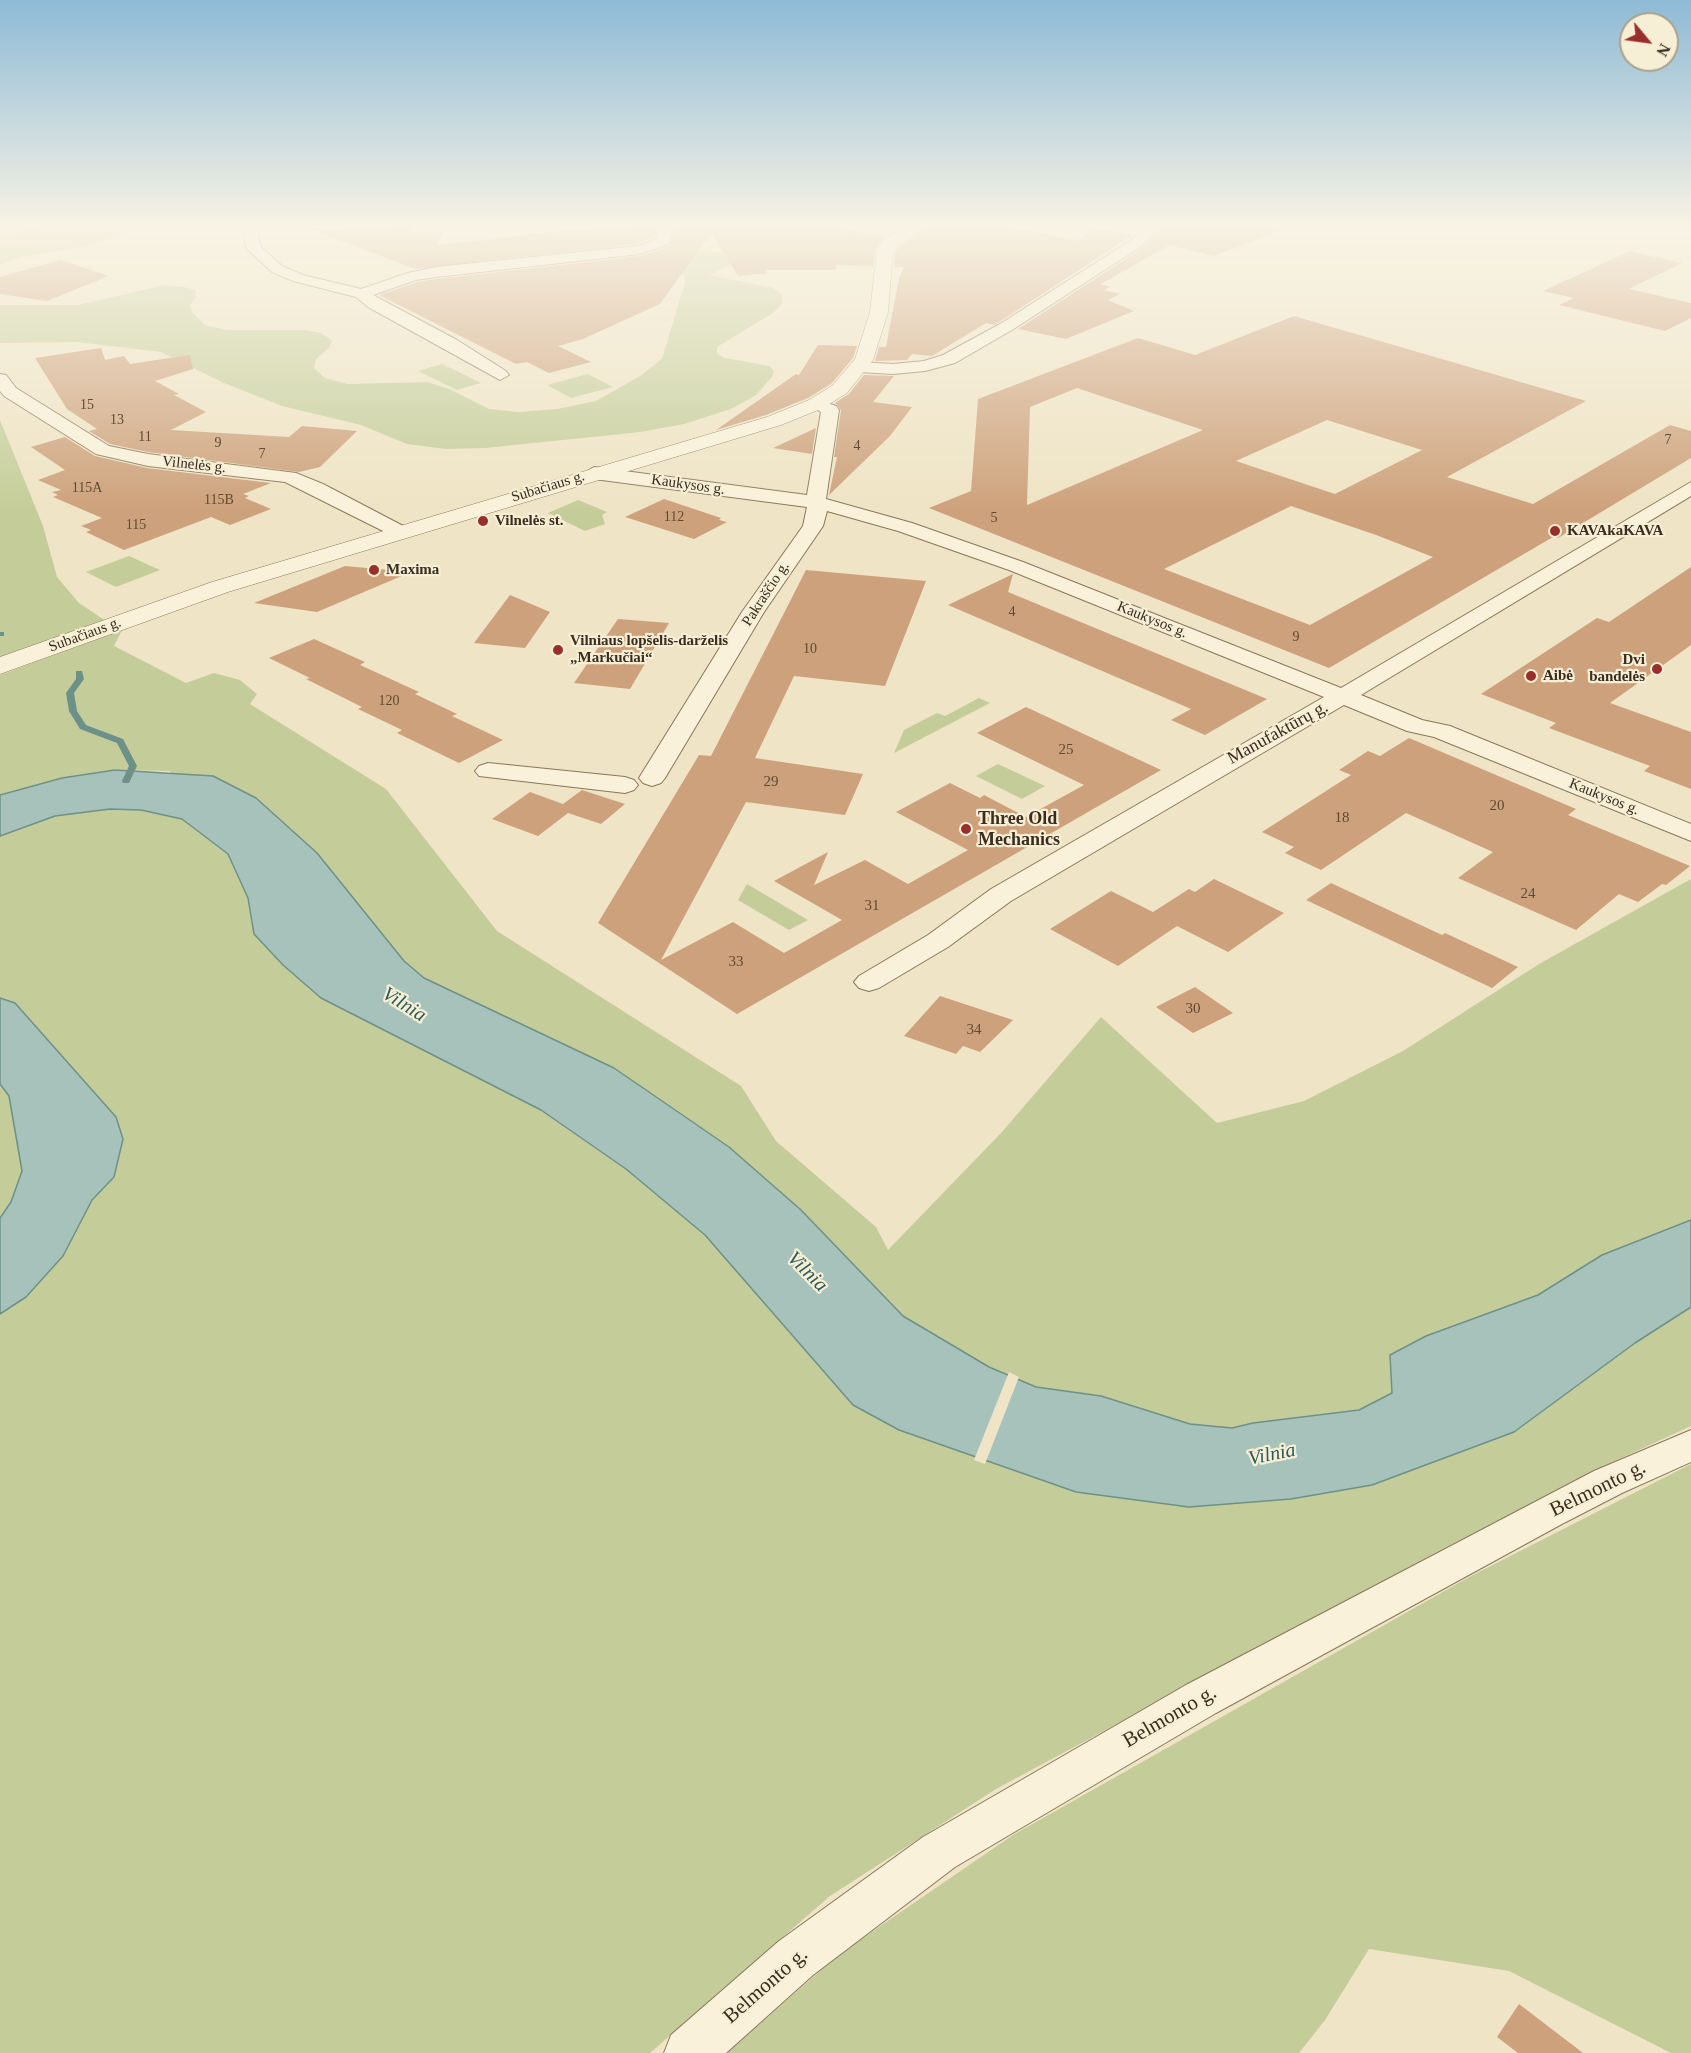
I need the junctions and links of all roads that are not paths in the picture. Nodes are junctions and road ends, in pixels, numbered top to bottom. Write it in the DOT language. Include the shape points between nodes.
graph roads {
  1 [pos="408,322"];
  2 [pos="876,322"];
  3 [pos="1014,322"];
  4 [pos="859,367"];
  5 [pos="500,375"];
  6 [pos="0,379"];
  7 [pos="816,404"];
  8 [pos="594,473"];
  9 [pos="1691,488"];
  10 [pos="816,502"];
  11 [pos="400,532"];
  12 [pos="0,666"];
  13 [pos="1343,696"];
  14 [pos="488,771"];
  15 [pos="1691,833"];
  16 [pos="869,982"];
  17 [pos="1691,1445"];
  18 [pos="689,2053"];
  1 -- 5 [label="street"];
  2 -- 4 [label="street, Subačiaus g."];
  3 -- 4 [label="street" via="949,359 925,366"];
  4 -- 7 [label="street, Subačiaus g." via="840,389"];
  6 -- 11 [label="street, Vilnelės g." via="10,392 103,450 148,460 289,477"];
  7 -- 8 [label="street, Subačiaus g." via="774,422"];
  7 -- 10 [label="street, Pakraščio g." via="830,410"];
  8 -- 10 [label="street, Kaukysos g."];
  8 -- 11 [label="street, Subačiaus g."];
  9 -- 13 [label="street, Manufaktūrų g."];
  10 -- 13 [label="street, Kaukysos g." via="1004,561"];
  10 -- 14 [label="street, Pakraščio g." via="813,526 753,612 652,778 633,779 625,784"];
  11 -- 12 [label="street, Subačiaus g." via="220,587"];
  13 -- 15 [label="street, Kaukysos g."];
  13 -- 16 [label="street, Manufaktūrų g." via="1001,895 938,941"];
  17 -- 18 [label="street, Belmonto g." via="1576,1498 1212,1693 939,1852 796,1958"];
}
